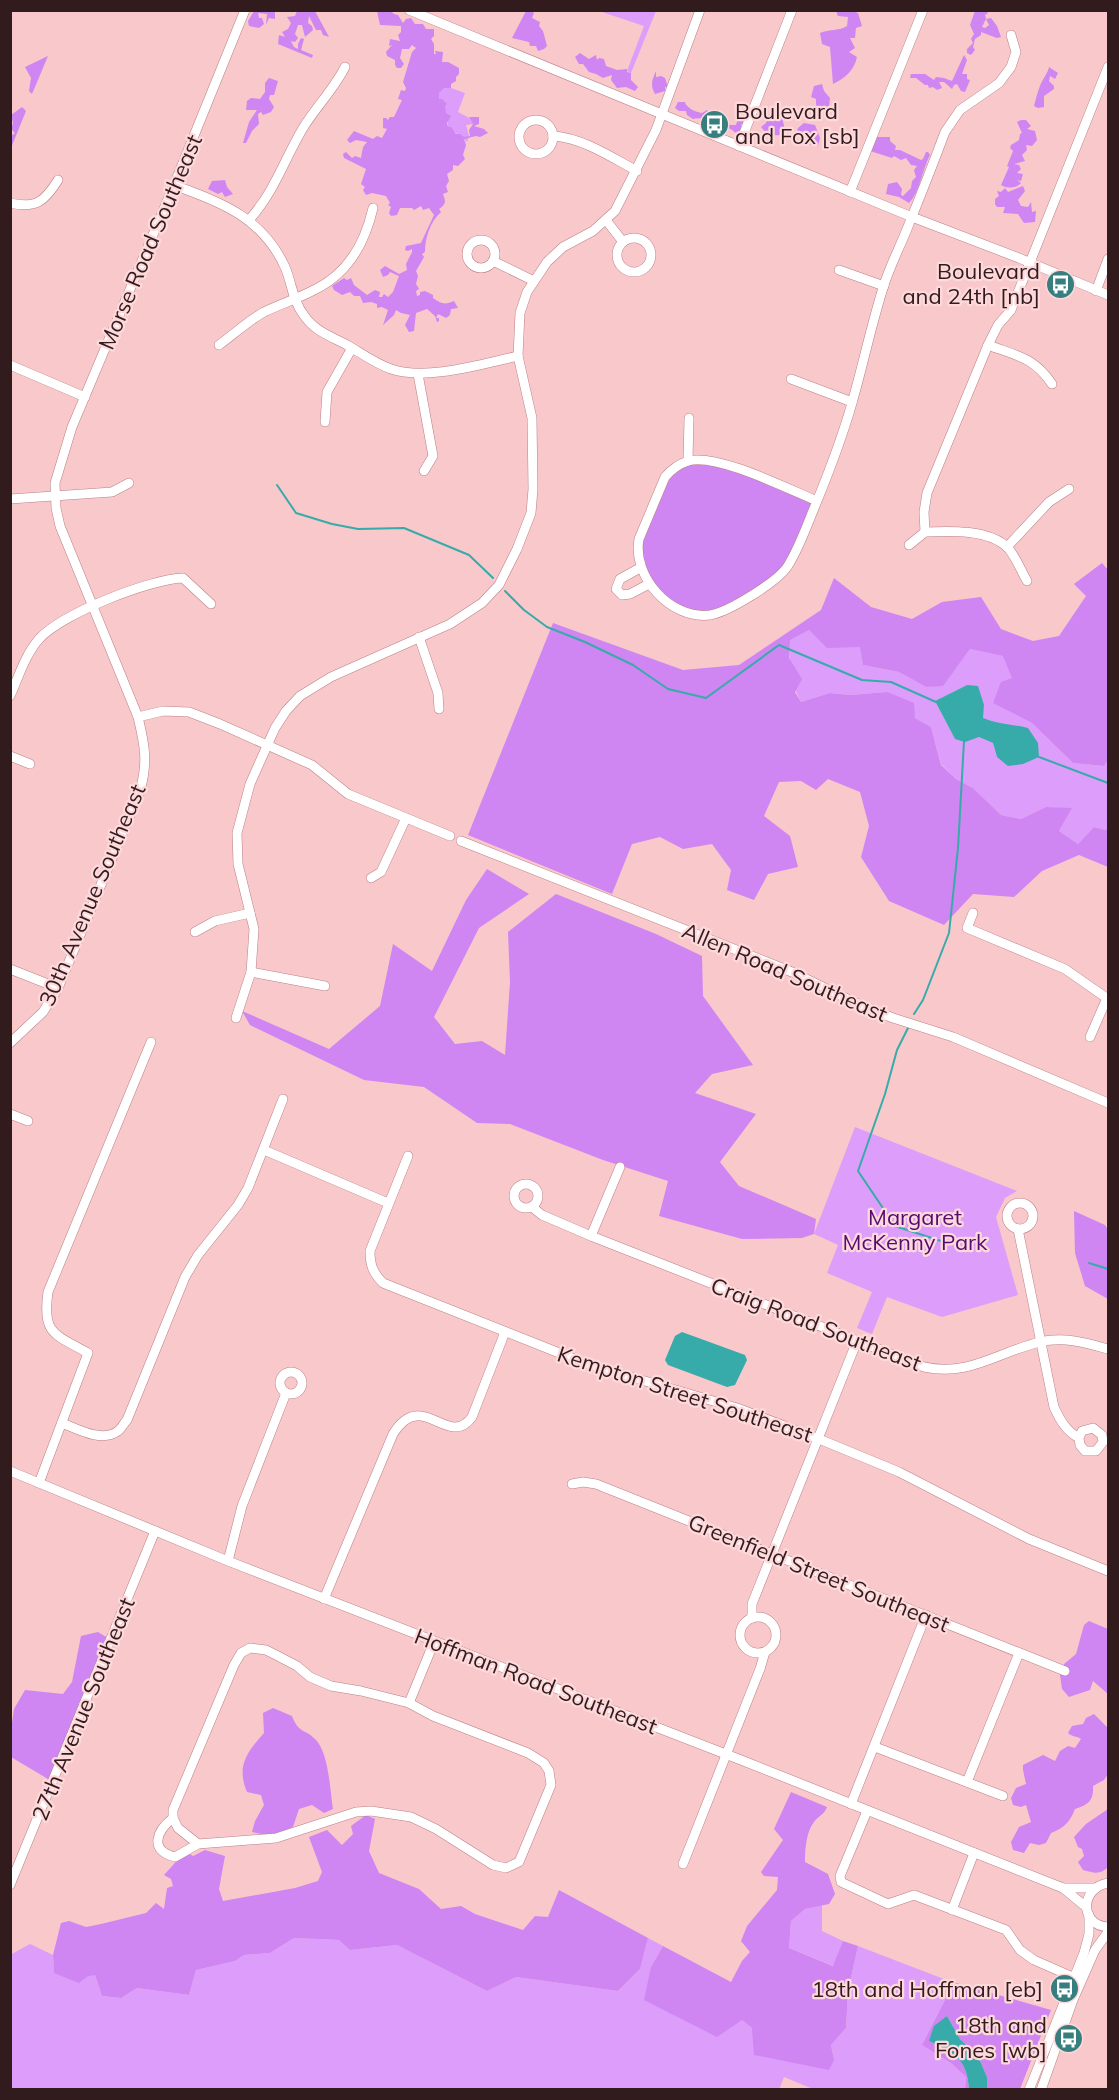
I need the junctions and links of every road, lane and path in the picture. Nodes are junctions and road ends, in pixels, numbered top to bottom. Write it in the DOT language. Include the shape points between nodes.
graph roads {
  1 [pos="245,10"];
  2 [pos="409,10"];
  3 [pos="700,10"];
  4 [pos="792,10"];
  5 [pos="922,10"];
  6 [pos="1011,35"];
  7 [pos="345,67"];
  8 [pos="1108,68"];
  9 [pos="662,115"];
  10 [pos="553,136"];
  11 [pos="739,146"];
  12 [pos="637,171"];
  13 [pos="58,180"];
  14 [pos="174,185"];
  15 [pos="850,192"];
  16 [pos="10,203"];
  17 [pos="373,208"];
  18 [pos="912,218"];
  19 [pos="249,220"];
  20 [pos="606,220"];
  21 [pos="623,242"];
  22 [pos="1108,259"];
  23 [pos="493,261"];
  24 [pos="1031,263"];
  25 [pos="838,270"];
  26 [pos="534,280"];
  27 [pos="884,286"];
  28 [pos="1096,291"];
  29 [pos="1108,295"];
  30 [pos="294,298"];
  31 [pos="219,345"];
  32 [pos="988,345"];
  33 [pos="351,348"];
  34 [pos="518,356"];
  35 [pos="10,365"];
  36 [pos="418,374"];
  37 [pos="791,379"];
  38 [pos="1052,384"];
  39 [pos="85,397"];
  40 [pos="852,402"];
  41 [pos="689,418"];
  42 [pos="325,422"];
  43 [pos="688,461"];
  44 [pos="424,471"];
  45 [pos="129,483"];
  46 [pos="1069,489"];
  47 [pos="56,497"];
  48 [pos="10,499"];
  49 [pos="817,501"];
  50 [pos="925,532"];
  51 [pos="909,545"];
  52 [pos="1007,547"];
  53 [pos="640,568"];
  54 [pos="1027,581"];
  55 [pos="649,584"];
  56 [pos="211,604"];
  57 [pos="94,605"];
  58 [pos="419,637"];
  59 [pos="10,696"];
  60 [pos="439,709"];
  61 [pos="138,717"];
  62 [pos="267,744"];
  63 [pos="10,756"];
  64 [pos="30,764"];
  65 [pos="406,819"];
  66 [pos="450,836"];
  67 [pos="461,841"];
  68 [pos="371,878"];
  69 [pos="250,913"];
  70 [pos="973,913"];
  71 [pos="195,932"];
  72 [pos="10,969"];
  73 [pos="252,972"];
  74 [pos="324,986"];
  75 [pos="58,988"];
  76 [pos="1108,998"];
  77 [pos="236,1018"];
  78 [pos="1090,1036"];
  79 [pos="10,1042"];
  80 [pos="151,1042"];
  81 [pos="283,1099"];
  82 [pos="1108,1103"];
  83 [pos="10,1114"];
  84 [pos="28,1121"];
  85 [pos="264,1150"];
  86 [pos="408,1156"];
  87 [pos="620,1167"];
  88 [pos="388,1203"];
  89 [pos="532,1207"];
  90 [pos="1018,1229"];
  91 [pos="591,1236"];
  92 [pos="505,1332"];
  93 [pos="857,1341"];
  94 [pos="1040,1342"];
  95 [pos="1108,1348"];
  96 [pos="286,1393"];
  97 [pos="62,1423"];
  98 [pos="819,1438"];
  99 [pos="1079,1438"];
  100 [pos="10,1471"];
  101 [pos="39,1483"];
  102 [pos="572,1484"];
  103 [pos="155,1532"];
  104 [pos="772,1555"];
  105 [pos="228,1561"];
  106 [pos="1108,1571"];
  107 [pos="324,1599"];
  108 [pos="926,1615"];
  109 [pos="752,1618"];
  110 [pos="434,1642"];
  111 [pos="765,1652"];
  112 [pos="1019,1653"];
  113 [pos="1065,1671"];
  114 [pos="410,1703"];
  115 [pos="874,1747"];
  116 [pos="727,1755"];
  117 [pos="967,1782"];
  118 [pos="1003,1796"];
  119 [pos="851,1804"];
  120 [pos="867,1811"];
  121 [pos="173,1818"];
  122 [pos="198,1844"];
  123 [pos="974,1853"];
  124 [pos="683,1864"];
  125 [pos="1108,1883"];
  126 [pos="10,1885"];
  127 [pos="1063,1888"];
  128 [pos="1095,1888"];
  129 [pos="952,1910"];
  130 [pos="1088,1911"];
  131 [pos="1108,1928"];
  132 [pos="1108,1932"];
  133 [pos="1075,1978"];
  134 [pos="1029,2090"];
  135 [pos="1041,2090"];
  1 -- 14 [label="street, Morse Road Southeast"];
  2 -- 9 [label="street"];
  3 -- 9 [label="street"];
  4 -- 11 [label="street"];
  5 -- 15 [label="street"];
  6 -- 18 [label="street" via="1016,52 1011,67 999,83 953,118"];
  7 -- 19 [label="street" via="301,132 272,190"];
  8 -- 24 [label="street"];
  9 -- 11 [label="street"];
  9 -- 12 [label="street"];
  10 -- 12 [label="street" via="583,143"];
  11 -- 15 [label="street"];
  12 -- 20 [label="street"];
  13 -- 16 [label="street" via="40,201 27,206"];
  14 -- 19 [label="street" via="218,201"];
  14 -- 39 [label="street, Morse Road Southeast"];
  15 -- 18 [label="street"];
  17 -- 30 [label="street" via="363,240 345,268 318,288"];
  18 -- 24 [label="street"];
  18 -- 27 [label="street"];
  19 -- 30 [label="street" via="277,252"];
  20 -- 21 [label="street"];
  20 -- 26 [label="street" via="563,247"];
  22 -- 28 [label="street"];
  23 -- 26 [label="street"];
  24 -- 28 [label="street"];
  24 -- 32 [label="street" via="1011,310"];
  25 -- 27 [label="street"];
  26 -- 34 [label="street" via="520,313"];
  27 -- 40 [label="street"];
  28 -- 29 [label="street"];
  30 -- 31 [label="street" via="262,313"];
  30 -- 33 [label="street" via="312,325"];
  32 -- 38 [label="street" via="1034,363"];
  32 -- 50 [label="street" via="927,493"];
  33 -- 36 [label="street" via="390,369"];
  33 -- 42 [label="street" via="327,392"];
  34 -- 36 [label="street"];
  34 -- 58 [label="street" via="532,418 531,513 508,569 490,596 450,624"];
  35 -- 39 [label="street"];
  36 -- 44 [label="street" via="433,456"];
  37 -- 40 [label="street"];
  39 -- 47 [label="street, 30th Avenue Southeast" via="63,455 55,483"];
  40 -- 49 [label="street"];
  41 -- 43 [label="street"];
  43 -- 49 [label="street" via="732,466"];
  43 -- 53 [label="street" via="665,477 639,539"];
  45 -- 47 [label="street" via="112,492"];
  46 -- 52 [label="street" via="1048,502"];
  47 -- 48 [label="street"];
  47 -- 57 [label="street, 30th Avenue Southeast" via="60,526"];
  49 -- 55 [label="street" via="782,574 719,613 705,615 681,609 667,602"];
  50 -- 51 [label="street"];
  50 -- 52 [label="street" via="957,531"];
  52 -- 54 [label="street"];
  53 -- 55 [label="street"];
  53 -- 55 [label="street" via="620,579 616,589 622,595"];
  56 -- 57 [label="street" via="183,578 168,578"];
  57 -- 59 [label="street" via="56,624 41,637 27,657"];
  57 -- 61 [label="street, 30th Avenue Southeast"];
  58 -- 60 [label="street" via="438,693"];
  58 -- 62 [label="street" via="331,677 300,696"];
  61 -- 62 [label="street" via="163,711 189,712"];
  61 -- 75 [label="street, 30th Avenue Southeast" via="146,763 140,791"];
  62 -- 65 [label="street" via="312,765 348,794"];
  62 -- 69 [label="street" via="250,784 237,833 238,864"];
  63 -- 64 [label="street"];
  65 -- 66 [label="street"];
  65 -- 68 [label="street" via="381,872"];
  67 -- 82 [label="street, Allen Road Southeast" via="792,972 893,1018 953,1036"];
  69 -- 71 [label="street" via="215,921"];
  69 -- 73 [label="street" via="254,929"];
  70 -- 76 [label="street" via="967,928 1065,969"];
  72 -- 75 [label="street"];
  73 -- 74 [label="street"];
  73 -- 77 [label="street"];
  75 -- 79 [label="street, 30th Avenue Southeast" via="43,1012"];
  76 -- 78 [label="street"];
  80 -- 97 [label="street" via="48,1292 48,1326 87,1353"];
  81 -- 85 [label="street"];
  83 -- 84 [label="street"];
  85 -- 88 [label="street"];
  85 -- 97 [label="street" via="238,1205 185,1278 127,1420 118,1431 104,1436"];
  86 -- 88 [label="street, Kempton Street Southeast"];
  87 -- 91 [label="street"];
  88 -- 92 [label="street, Kempton Street Southeast" via="370,1251 375,1275 393,1288"];
  89 -- 91 [label="street, Craig Road Southeast"];
  90 -- 94 [label="street"];
  91 -- 93 [label="street, Craig Road Southeast"];
  92 -- 98 [label="street, Kempton Street Southeast" via="587,1364 737,1408"];
  92 -- 107 [label="street" via="467,1423 453,1428 414,1415 400,1422"];
  93 -- 94 [label="street, Craig Road Southeast" via="924,1367 948,1371 972,1367"];
  93 -- 98 [label="street"];
  94 -- 95 [label="street, Craig Road Southeast" via="1070,1341"];
  94 -- 99 [label="street" via="1054,1407 1064,1425"];
  96 -- 105 [label="street" via="242,1506"];
  97 -- 101 [label="street"];
  98 -- 104 [label="street"];
  98 -- 106 [label="street, Kempton Street Southeast" via="899,1472 1029,1539"];
  100 -- 101 [label="street, Hoffman Road Southeast"];
  101 -- 103 [label="street, Hoffman Road Southeast"];
  102 -- 104 [label="street, Greenfield Street Southeast" via="596,1484"];
  103 -- 105 [label="street, Hoffman Road Southeast"];
  103 -- 126 [label="street, 27th Avenue Southeast"];
  104 -- 108 [label="street, Greenfield Street Southeast"];
  104 -- 109 [label="street" via="752,1604"];
  105 -- 107 [label="street, Hoffman Road Southeast"];
  107 -- 110 [label="street, Hoffman Road Southeast"];
  108 -- 112 [label="street, Greenfield Street Southeast"];
  108 -- 115 [label="street"];
  109 -- 111 [label="street" via="742,1628 741,1642 751,1652"];
  109 -- 111 [label="street" via="766,1618 776,1629 775,1643"];
  110 -- 114 [label="street"];
  110 -- 116 [label="street, Hoffman Road Southeast"];
  111 -- 116 [label="street"];
  112 -- 113 [label="street, Greenfield Street Southeast"];
  112 -- 117 [label="street"];
  114 -- 121 [label="street" via="331,1686 266,1650 250,1648 241,1653 223,1687"];
  114 -- 122 [label="street" via="544,1763 551,1785 519,1862 506,1868 493,1865 411,1817 371,1811 356,1812 276,1838"];
  115 -- 117 [label="street"];
  115 -- 119 [label="street"];
  116 -- 119 [label="street, Hoffman Road Southeast"];
  116 -- 124 [label="street"];
  117 -- 118 [label="street"];
  119 -- 120 [label="street, Hoffman Road Southeast"];
  120 -- 123 [label="street, Hoffman Road Southeast"];
  120 -- 129 [label="street" via="840,1876 841,1882 888,1904 915,1895"];
  121 -- 122 [label="street" via="178,1828"];
  121 -- 122 [label="street" via="162,1826 158,1838 164,1854 175,1857"];
  123 -- 127 [label="street, Hoffman Road Southeast"];
  123 -- 129 [label="street"];
  125 -- 128 [label="street"];
  127 -- 128 [label="street, Hoffman Road Southeast"];
  127 -- 130 [label="street, Hoffman Road Southeast"];
  128 -- 130 [label="street" via="1090,1893"];
  129 -- 133 [label="street" via="1006,1930 1020,1950 1034,1960"];
  130 -- 131 [label="street, Hoffman Road Southeast" via="1098,1925"];
  130 -- 133 [label="street" via="1089,1934"];
  132 -- 135 [label="street" via="1095,1950 1073,2000"];
  133 -- 134 [label="street"];
}
